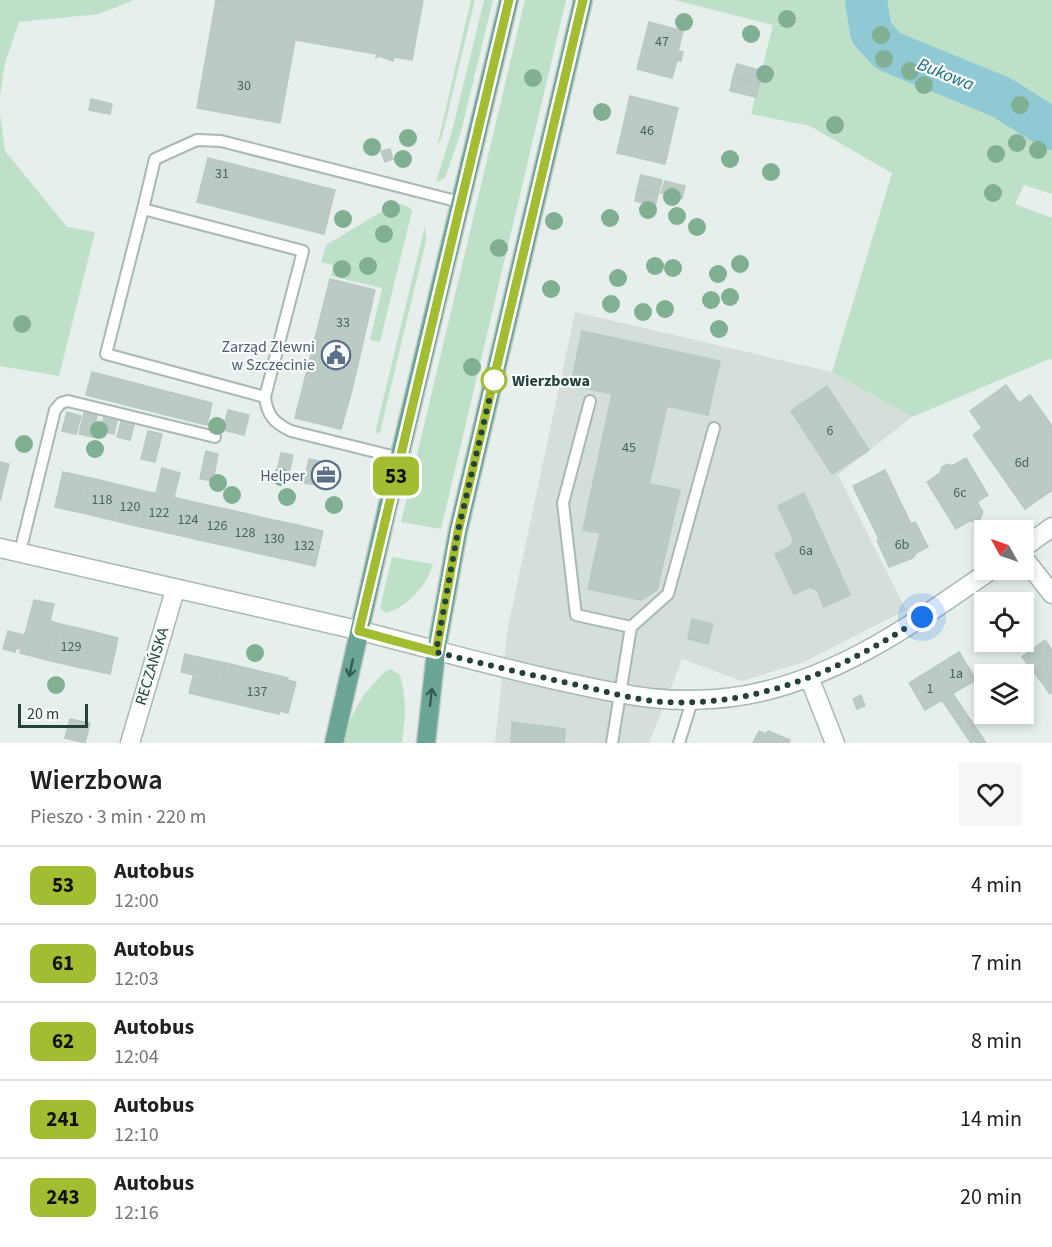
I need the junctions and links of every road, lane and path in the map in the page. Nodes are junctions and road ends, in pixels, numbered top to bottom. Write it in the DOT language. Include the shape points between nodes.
graph roads {
  1 [pos="509,0"];
  2 [pos="584,0"];
  3 [pos="460,202"];
  4 [pos="143,208"];
  5 [pos="265,397"];
  6 [pos="590,401"];
  7 [pos="714,428"];
  8 [pos="215,437"];
  9 [pos="400,458"];
  10 [pos="1052,527"];
  11 [pos="1034,540"];
  12 [pos="0,548"];
  13 [pos="20,552"];
  14 [pos="1034,570"];
  15 [pos="976,580"];
  16 [pos="175,590"];
  17 [pos="1052,594"];
  18 [pos="631,627"];
  19 [pos="359,631"];
  20 [pos="436,652"];
  21 [pos="809,677"];
  22 [pos="620,695"];
  23 [pos="692,701"];
  24 [pos="130,743"];
  25 [pos="334,743"];
  26 [pos="426,743"];
  27 [pos="612,743"];
  28 [pos="679,743"];
  29 [pos="835,743"];
  1 -- 3 [label="main road"];
  2 -- 20 [label="main road" via="458,531"];
  3 -- 4 [label="lane" via="221,141 197,140 155,159"];
  3 -- 9 [label="main road"];
  4 -- 5 [label="lane" via="106,354"];
  4 -- 5 [label="lane" via="303,251"];
  5 -- 9 [label="lane" via="267,412 278,425 291,431"];
  6 -- 18 [label="lane" via="563,503 576,615"];
  7 -- 18 [label="lane" via="668,594"];
  8 -- 13 [label="lane" via="68,401 61,403 55,410"];
  9 -- 19 [label="main road"];
  10 -- 11 [label="street"];
  12 -- 13 [label="street"];
  13 -- 16 [label="street"];
  14 -- 17 [label="street"];
  15 -- 21 [label="street" via="882,643"];
  16 -- 19 [label="street"];
  16 -- 24 [label="street, RECZAŃSKA"];
  18 -- 22 [label="lane"];
  19 -- 20 [label="street"];
  19 -- 25 [label="main road, one-way"];
  20 -- 22 [label="street"];
  26 -- 20 [label="main road, one-way"];
  21 -- 23 [label="street" via="747,695"];
  21 -- 29 [label="street"];
  22 -- 23 [label="street" via="654,701"];
  22 -- 27 [label="lane"];
  23 -- 28 [label="lane"];
}
